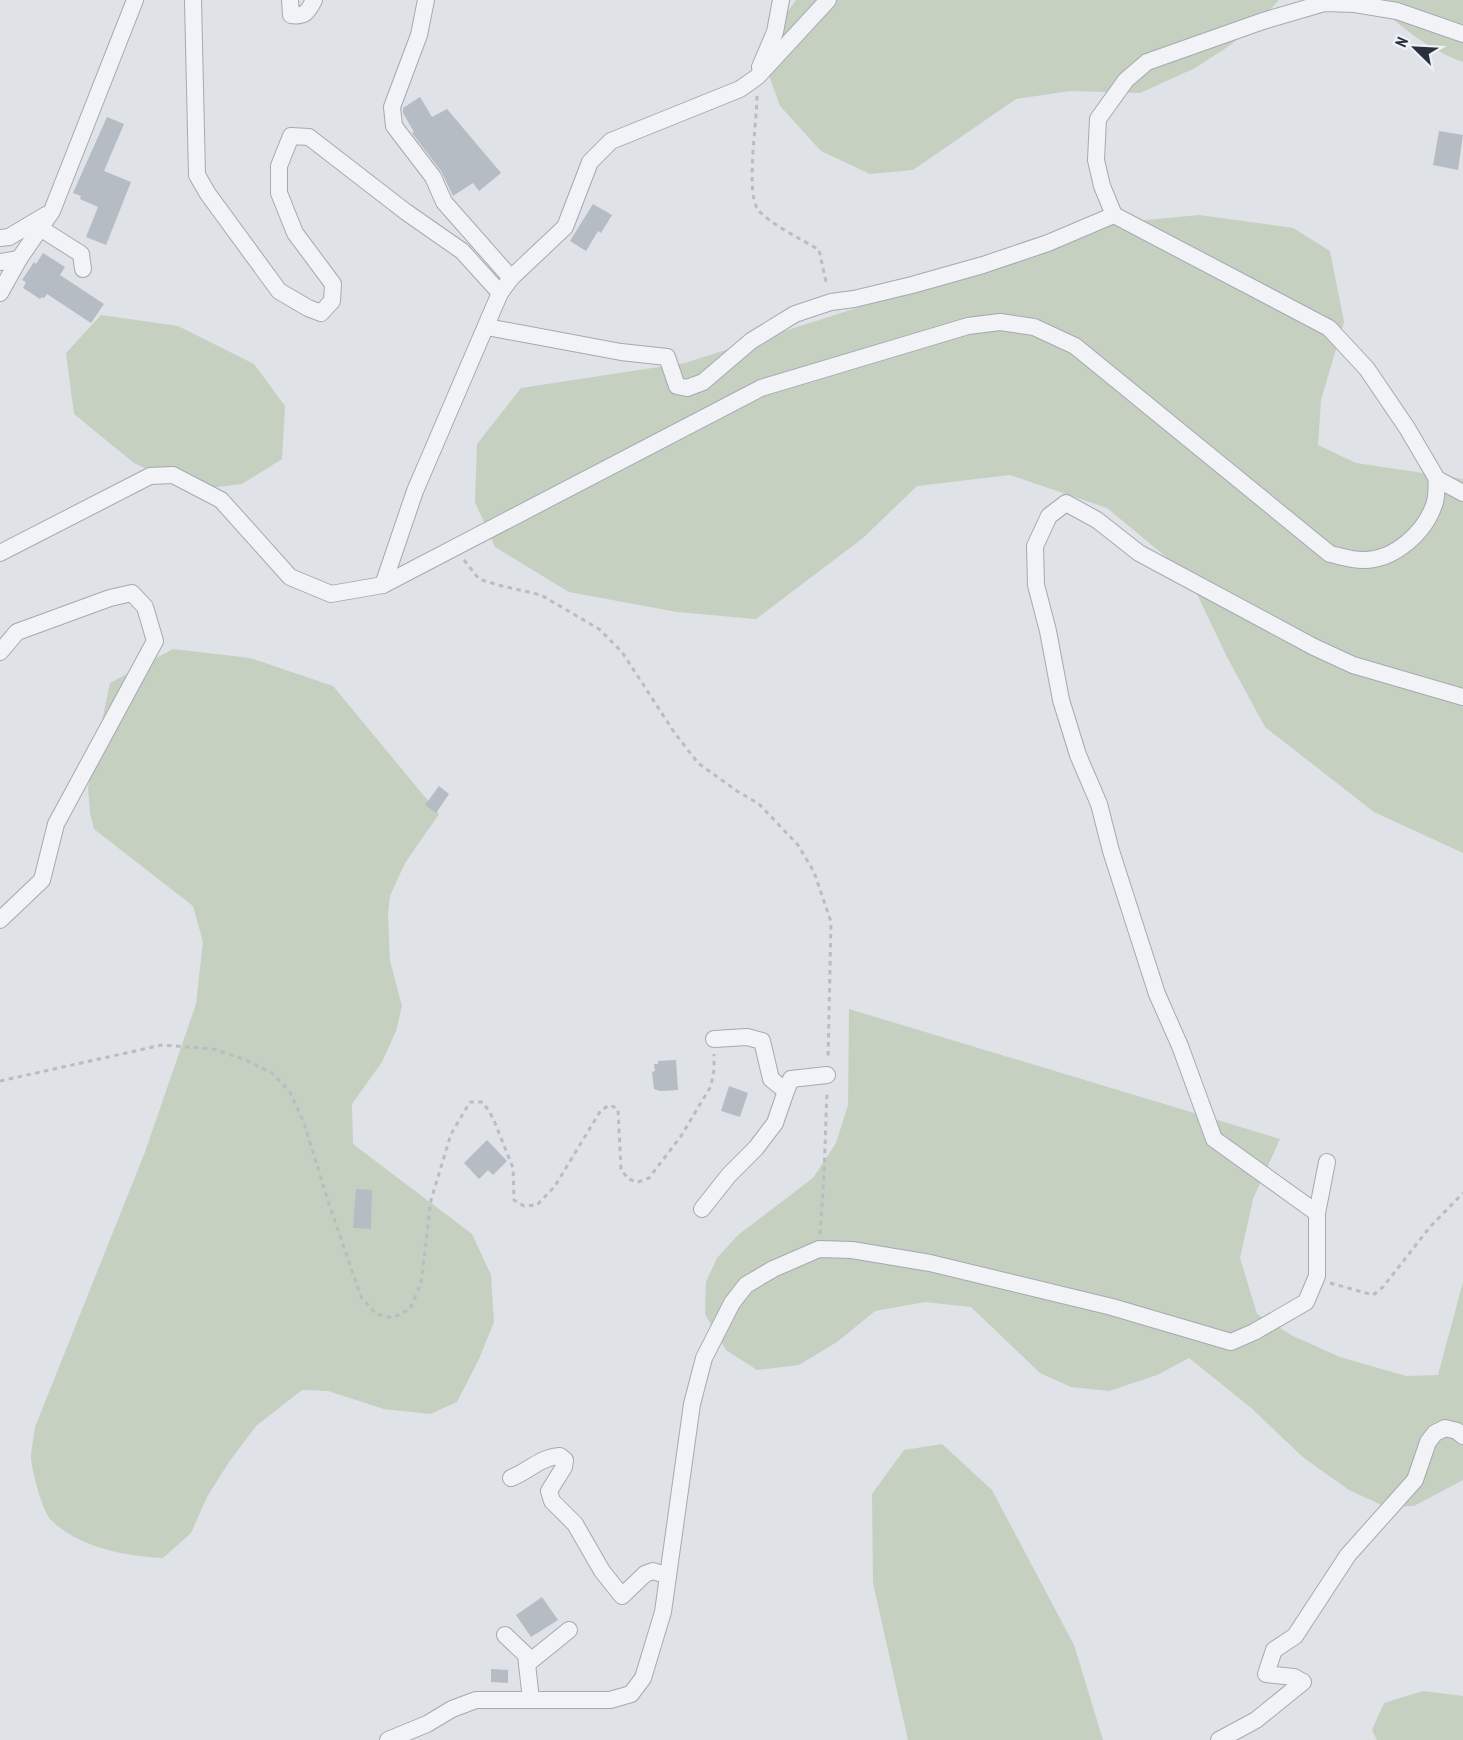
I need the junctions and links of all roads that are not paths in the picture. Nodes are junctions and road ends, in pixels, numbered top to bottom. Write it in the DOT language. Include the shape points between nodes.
graph roads {
  1 [pos="135,0"];
  2 [pos="193,0"];
  3 [pos="290,0"];
  4 [pos="314,0"];
  5 [pos="426,0"];
  6 [pos="782,0"];
  7 [pos="828,0"];
  8 [pos="1463,34"];
  9 [pos="757,77"];
  10 [pos="52,212"];
  11 [pos="1114,215"];
  12 [pos="40,228"];
  13 [pos="0,238"];
  14 [pos="19,259"];
  15 [pos="0,262"];
  16 [pos="83,269"];
  17 [pos="511,278"];
  18 [pos="0,293"];
  19 [pos="500,293"];
  20 [pos="487,327"];
  21 [pos="1437,479"];
  22 [pos="1463,493"];
  23 [pos="0,553"];
  24 [pos="383,585"];
  25 [pos="0,652"];
  26 [pos="1463,697"];
  27 [pos="0,920"];
  28 [pos="714,1039"];
  29 [pos="827,1075"];
  30 [pos="786,1091"];
  31 [pos="1327,1162"];
  32 [pos="702,1209"];
  33 [pos="1317,1213"];
  34 [pos="1463,1436"];
  35 [pos="511,1478"];
  36 [pos="668,1576"];
  37 [pos="569,1630"];
  38 [pos="505,1635"];
  39 [pos="527,1664"];
  40 [pos="531,1700"];
  41 [pos="388,1740"];
  42 [pos="1220,1740"];
  1 -- 10 [label="street"];
  2 -- 19 [label="street" via="197,175 279,291 321,313 332,301 333,284 295,233 279,194 279,166 291,136 309,137 462,251"];
  3 -- 4 [label="street" via="291,15 301,16"];
  5 -- 17 [label="street" via="419,35 392,107 394,126 433,177 444,202"];
  6 -- 9 [label="street" via="775,32"];
  7 -- 9 [label="street"];
  8 -- 11 [label="street" via="1397,10 1324,3 1147,62 1126,80 1098,119 1096,160"];
  9 -- 17 [label="street" via="740,89 611,141 590,162 565,227"];
  10 -- 12 [label="street"];
  10 -- 13 [label="street" via="9,237"];
  11 -- 20 [label="street" via="983,265 795,314 751,342 704,382 687,388 677,386 667,357"];
  11 -- 21 [label="street" via="1329,328 1367,369"];
  12 -- 14 [label="street"];
  12 -- 16 [label="street" via="81,254"];
  14 -- 15 [label="street"];
  14 -- 18 [label="street"];
  17 -- 19 [label="street"];
  19 -- 20 [label="street"];
  20 -- 24 [label="street" via="415,491"];
  21 -- 22 [label="street"];
  21 -- 24 [label="street" via="1435,503 1420,530 1402,548 1363,561 1330,554 1076,346 1034,327 1000,322 968,326 761,388"];
  23 -- 24 [label="street" via="150,476 173,475 221,500 290,577 331,594"];
  25 -- 27 [label="street" via="16,632 132,593 145,607 155,641 56,824 42,880"];
  26 -- 33 [label="street" via="1353,665 1314,647 1139,553 1097,520 1066,503 1049,516 1035,546 1036,585 1060,700 1099,804 1157,994 1214,1139"];
  28 -- 30 [label="street" via="747,1036 762,1041 771,1079"];
  29 -- 30 [label="street" via="791,1079"];
  30 -- 32 [label="street" via="775,1123"];
  31 -- 33 [label="street"];
  33 -- 36 [label="street" via="1317,1276 1306,1302 1231,1342 1112,1307 930,1263 852,1250 819,1249 773,1269 746,1285 732,1303 704,1358 692,1404"];
  34 -- 42 [label="street" via="1445,1428 1435,1432 1415,1480 1348,1555 1295,1636 1274,1650 1266,1674 1294,1677 1302,1682 1256,1720"];
  35 -- 36 [label="street" via="547,1457 560,1456 565,1460 564,1467 549,1491 552,1501 575,1524 602,1571 622,1596 645,1574 653,1571"];
  36 -- 40 [label="street" via="663,1612 643,1678 631,1694 610,1700"];
  37 -- 39 [label="street"];
  38 -- 39 [label="street" via="526,1655"];
  39 -- 40 [label="street"];
  40 -- 41 [label="street" via="476,1700"];
}
